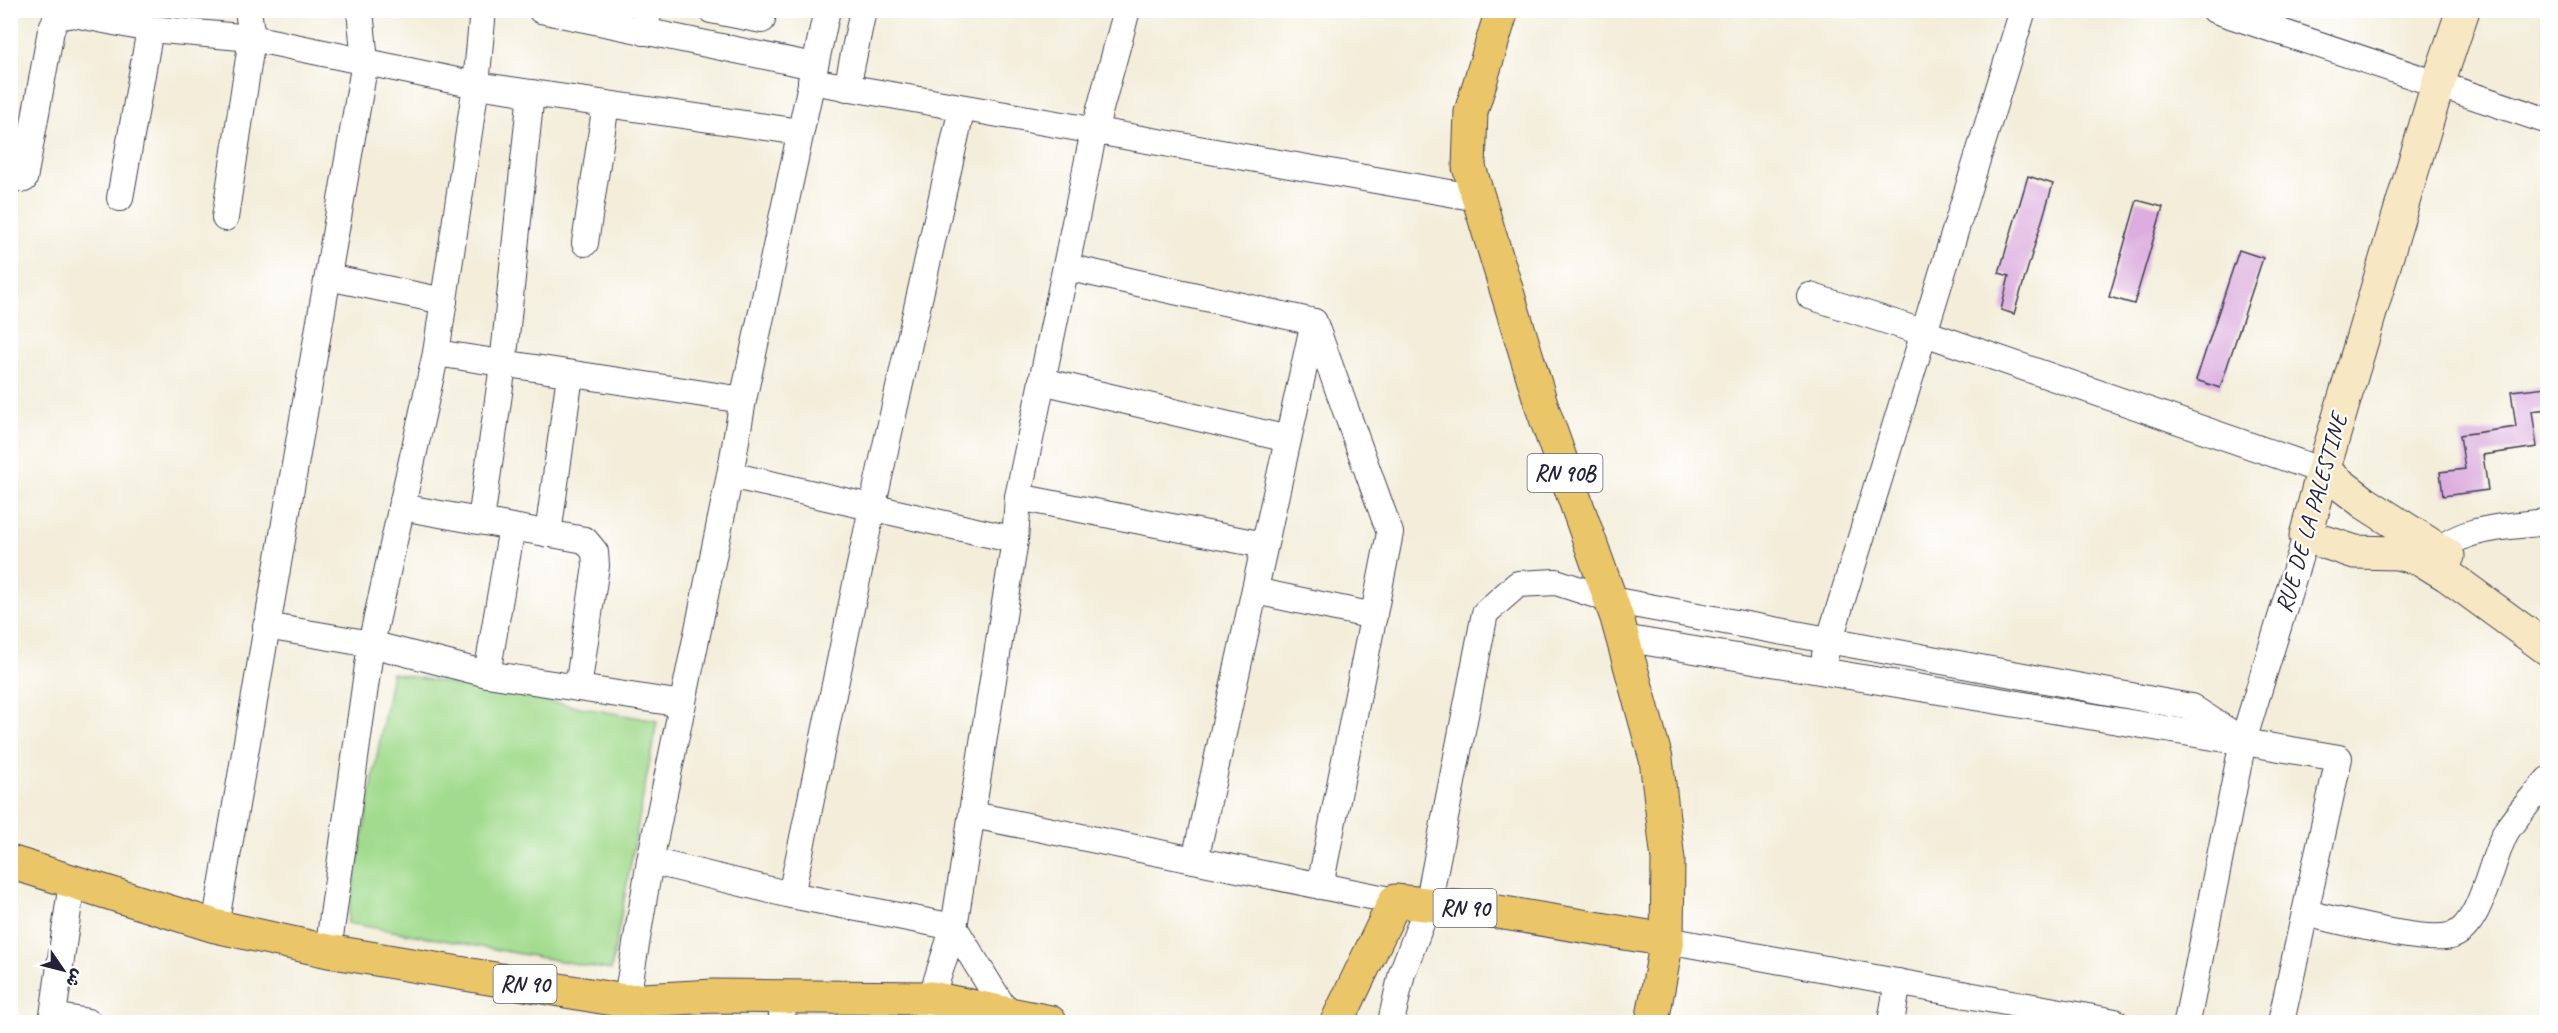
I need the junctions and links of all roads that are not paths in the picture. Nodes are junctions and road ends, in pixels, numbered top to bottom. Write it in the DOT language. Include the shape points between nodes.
graph roads {
  1 [pos="248,10"];
  2 [pos="360,10"];
  3 [pos="483,10"];
  4 [pos="541,10"];
  5 [pos="711,10"];
  6 [pos="826,10"];
  7 [pos="863,10"];
  8 [pos="1127,10"];
  9 [pos="1502,10"];
  10 [pos="2023,10"];
  11 [pos="2215,10"];
  12 [pos="2463,10"];
  13 [pos="762,20"];
  14 [pos="646,21"];
  15 [pos="2280,21"];
  16 [pos="150,29"];
  17 [pos="252,38"];
  18 [pos="365,62"];
  19 [pos="812,74"];
  20 [pos="2438,84"];
  21 [pos="476,85"];
  22 [pos="847,88"];
  23 [pos="531,93"];
  24 [pos="606,104"];
  25 [pos="962,108"];
  26 [pos="2547,120"];
  27 [pos="1094,131"];
  28 [pos="800,132"];
  29 [pos="24,179"];
  30 [pos="120,198"];
  31 [pos="1478,198"];
  32 [pos="225,218"];
  33 [pos="585,243"];
  34 [pos="1066,267"];
  35 [pos="328,277"];
  36 [pos="1810,296"];
  37 [pos="444,302"];
  38 [pos="1314,322"];
  39 [pos="1922,332"];
  40 [pos="436,353"];
  41 [pos="503,365"];
  42 [pos="570,375"];
  43 [pos="1042,381"];
  44 [pos="743,400"];
  45 [pos="1288,439"];
  46 [pos="2323,471"];
  47 [pos="730,475"];
  48 [pos="1018,497"];
  49 [pos="401,507"];
  50 [pos="872,508"];
  51 [pos="481,521"];
  52 [pos="2547,522"];
  53 [pos="512,527"];
  54 [pos="548,534"];
  55 [pos="2306,536"];
  56 [pos="1015,540"];
  57 [pos="1264,545"];
  58 [pos="2432,556"];
  59 [pos="1255,591"];
  60 [pos="1611,600"];
  61 [pos="1374,616"];
  62 [pos="2547,622"];
  63 [pos="267,626"];
  64 [pos="1623,638"];
  65 [pos="1829,640"];
  66 [pos="371,644"];
  67 [pos="2547,649"];
  68 [pos="1819,672"];
  69 [pos="487,674"];
  70 [pos="578,688"];
  71 [pos="682,704"];
  72 [pos="2243,741"];
  73 [pos="2547,780"];
  74 [pos="973,815"];
  75 [pos="1195,860"];
  76 [pos="650,861"];
  77 [pos="10,862"];
  78 [pos="72,882"];
  79 [pos="1320,886"];
  80 [pos="791,895"];
  81 [pos="1395,901"];
  82 [pos="1428,904"];
  83 [pos="2305,913"];
  84 [pos="215,926"];
  85 [pos="954,927"];
  86 [pos="1667,940"];
  87 [pos="328,951"];
  88 [pos="1898,982"];
  89 [pos="783,1010"];
  90 [pos="928,1010"];
  91 [pos="624,1012"];
  92 [pos="1008,1015"];
  93 [pos="52,1020"];
  94 [pos="88,1023"];
  95 [pos="1050,1023"];
  96 [pos="1337,1023"];
  97 [pos="1391,1023"];
  98 [pos="1652,1023"];
  99 [pos="1891,1023"];
  100 [pos="2115,1023"];
  101 [pos="2187,1023"];
  102 [pos="2281,1023"];
  1 -- 17 [label="street"];
  2 -- 18 [label="street"];
  3 -- 21 [label="street"];
  4 -- 14 [label="street"];
  5 -- 13 [label="street"];
  6 -- 19 [label="street"];
  7 -- 22 [label="street"];
  8 -- 27 [label="street"];
  9 -- 31 [label="main road, RN 90B" via="1472,112 1469,167"];
  10 -- 39 [label="street"];
  11 -- 15 [label="street"];
  12 -- 20 [label="main road, RUE DE LA PALESTINE"];
  14 -- 19 [label="street"];
  15 -- 20 [label="street"];
  16 -- 17 [label="street"];
  16 -- 29 [label="street" via="74,14 57,17 51,30"];
  16 -- 30 [label="street"];
  17 -- 18 [label="street"];
  17 -- 32 [label="street"];
  18 -- 21 [label="street"];
  18 -- 35 [label="street"];
  19 -- 22 [label="street"];
  19 -- 28 [label="street"];
  20 -- 26 [label="street"];
  20 -- 46 [label="main road, RUE DE LA PALESTINE"];
  21 -- 23 [label="street"];
  21 -- 37 [label="street"];
  22 -- 25 [label="street"];
  23 -- 24 [label="street"];
  23 -- 41 [label="street"];
  24 -- 28 [label="street"];
  24 -- 33 [label="street"];
  25 -- 27 [label="street"];
  25 -- 50 [label="street"];
  27 -- 31 [label="street"];
  27 -- 34 [label="street"];
  28 -- 44 [label="street"];
  31 -- 60 [label="main road, RN 90B" via="1543,410"];
  34 -- 38 [label="street"];
  34 -- 43 [label="street"];
  35 -- 37 [label="street"];
  35 -- 63 [label="street"];
  36 -- 39 [label="street"];
  37 -- 40 [label="street"];
  38 -- 45 [label="street"];
  38 -- 61 [label="street" via="1390,533"];
  39 -- 46 [label="street"];
  39 -- 65 [label="street"];
  40 -- 41 [label="street"];
  40 -- 49 [label="street"];
  41 -- 42 [label="street"];
  41 -- 51 [label="street"];
  42 -- 44 [label="street"];
  42 -- 54 [label="street"];
  43 -- 45 [label="street"];
  43 -- 48 [label="street"];
  44 -- 47 [label="street"];
  45 -- 57 [label="street"];
  46 -- 55 [label="main road, RUE DE LA PALESTINE"];
  46 -- 58 [label="main road"];
  47 -- 50 [label="street"];
  47 -- 71 [label="street"];
  48 -- 56 [label="street"];
  48 -- 57 [label="street"];
  49 -- 51 [label="street"];
  49 -- 66 [label="street"];
  50 -- 56 [label="street"];
  50 -- 80 [label="street"];
  51 -- 53 [label="street"];
  52 -- 58 [label="street" via="2467,534"];
  53 -- 54 [label="street"];
  53 -- 69 [label="street"];
  54 -- 70 [label="street" via="585,540 595,552"];
  55 -- 58 [label="main road" via="2355,552"];
  55 -- 72 [label="street, RUE DE LA PALESTINE"];
  56 -- 74 [label="street"];
  57 -- 59 [label="street"];
  58 -- 62 [label="main road"];
  58 -- 67 [label="main road"];
  59 -- 61 [label="street"];
  59 -- 75 [label="street"];
  60 -- 64 [label="main road, RN 90B"];
  60 -- 65 [label="street"];
  60 -- 82 [label="street" via="1556,582 1518,584 1485,613"];
  61 -- 79 [label="street"];
  63 -- 66 [label="street"];
  63 -- 84 [label="street"];
  64 -- 68 [label="street"];
  64 -- 86 [label="main road, RN 90B" via="1656,759 1668,860"];
  65 -- 68 [label="street"];
  65 -- 72 [label="street" via="2191,707"];
  66 -- 69 [label="street"];
  66 -- 87 [label="street"];
  68 -- 72 [label="street"];
  69 -- 70 [label="street"];
  70 -- 71 [label="street"];
  71 -- 76 [label="street"];
  72 -- 83 [label="street" via="2339,758"];
  72 -- 101 [label="street, RUE DE LA PALESTINE"];
  73 -- 83 [label="street" via="2506,832 2476,911 2466,926 2452,936 2420,936"];
  74 -- 75 [label="street"];
  74 -- 85 [label="street"];
  75 -- 79 [label="street"];
  76 -- 80 [label="street"];
  76 -- 91 [label="street"];
  77 -- 78 [label="main road, RN 90"];
  78 -- 84 [label="main road, RN 90"];
  78 -- 93 [label="street"];
  79 -- 81 [label="street"];
  80 -- 85 [label="street"];
  81 -- 82 [label="main road, RN 90"];
  81 -- 96 [label="main road"];
  82 -- 86 [label="main road, RN 90"];
  82 -- 97 [label="street" via="1402,973"];
  83 -- 102 [label="street"];
  84 -- 87 [label="main road, RN 90"];
  85 -- 90 [label="street"];
  85 -- 92 [label="street"];
  86 -- 88 [label="street"];
  86 -- 98 [label="main road"];
  87 -- 91 [label="main road, RN 90"];
  88 -- 99 [label="street"];
  88 -- 100 [label="street"];
  89 -- 90 [label="main road, RN 90"];
  89 -- 91 [label="main road, RN 90" via="713,996"];
  90 -- 92 [label="main road, RN 90"];
  92 -- 95 [label="main road, RN 90"];
  93 -- 94 [label="street"];
}
